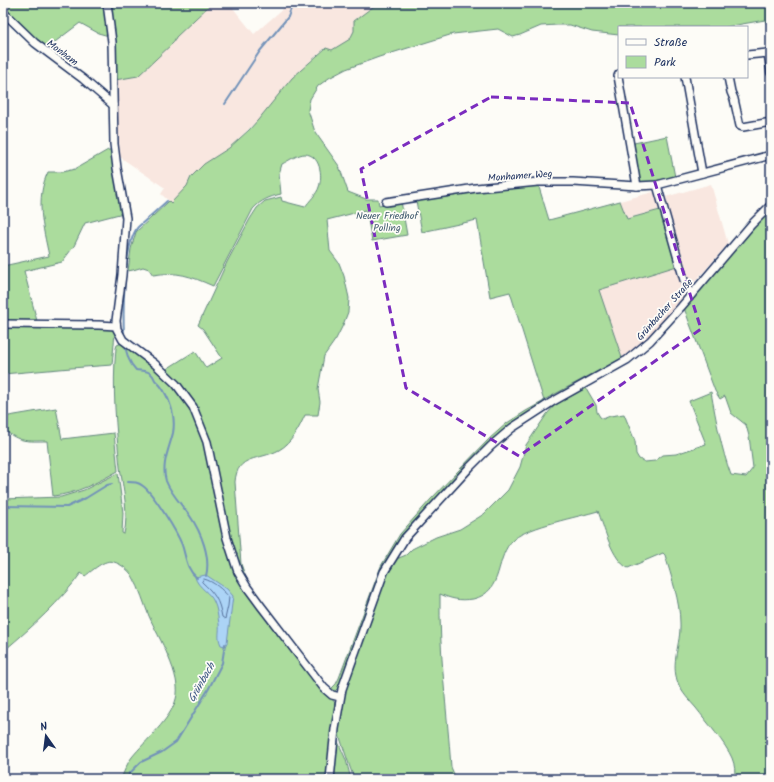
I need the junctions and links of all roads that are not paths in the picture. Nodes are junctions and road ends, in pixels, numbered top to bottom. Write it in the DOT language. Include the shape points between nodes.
graph roads {
  1 [pos="107,3"];
  2 [pos="3,12"];
  3 [pos="748,55"];
  4 [pos="771,73"];
  5 [pos="618,78"];
  6 [pos="685,78"];
  7 [pos="728,78"];
  8 [pos="113,105"];
  9 [pos="771,122"];
  10 [pos="771,155"];
  11 [pos="702,173"];
  12 [pos="657,185"];
  13 [pos="637,186"];
  14 [pos="386,202"];
  15 [pos="771,205"];
  16 [pos="691,295"];
  17 [pos="3,324"];
  18 [pos="116,326"];
  19 [pos="340,697"];
  20 [pos="330,779"];
  1 -- 8 [label="street" via="112,42"];
  2 -- 8 [label="street, Monham" via="35,43"];
  3 -- 4 [label="street" via="768,53"];
  5 -- 13 [label="street"];
  6 -- 11 [label="street"];
  7 -- 9 [label="street" via="740,126"];
  8 -- 18 [label="street" via="116,160 126,226"];
  10 -- 11 [label="street, Monhamer Weg"];
  11 -- 12 [label="street, Monhamer Weg"];
  12 -- 13 [label="street, Monhamer Weg"];
  12 -- 16 [label="street" via="684,280"];
  13 -- 14 [label="street, Monhamer Weg" via="538,182 476,188"];
  15 -- 16 [label="street, Grünbacher Straße"];
  16 -- 19 [label="street, Grünbacher Straße" via="641,349 512,428 443,495 405,538 384,572"];
  17 -- 18 [label="street"];
  18 -- 19 [label="street" via="125,343 167,375 192,407 207,442 227,538 238,572 324,688 332,695"];
  19 -- 20 [label="street, Grünbacher Straße"];
}
